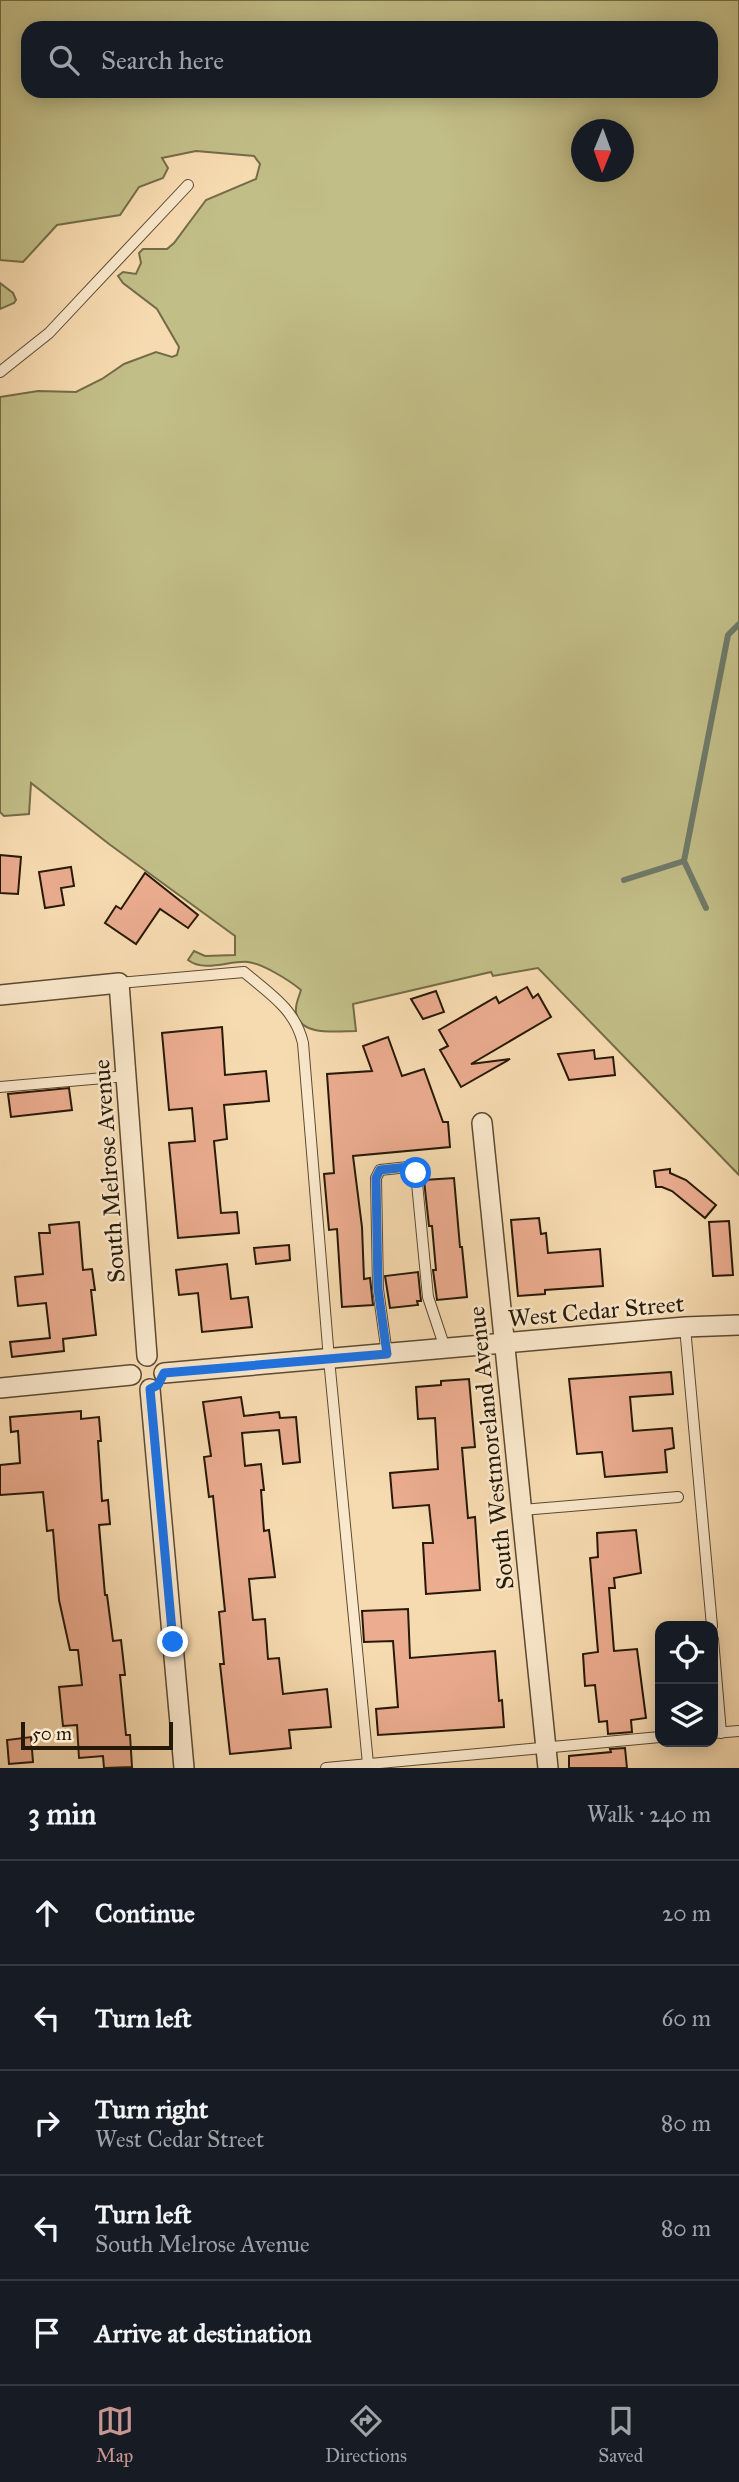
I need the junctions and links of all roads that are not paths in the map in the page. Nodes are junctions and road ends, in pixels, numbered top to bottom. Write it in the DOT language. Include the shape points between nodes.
graph roads {
  1 [pos="188,185"];
  2 [pos="0,372"];
  3 [pos="119,983"];
  4 [pos="0,995"];
  5 [pos="127,1076"];
  6 [pos="0,1087"];
  7 [pos="482,1123"];
  8 [pos="739,1325"];
  9 [pos="685,1327"];
  10 [pos="505,1343"];
  11 [pos="445,1349"];
  12 [pos="387,1354"];
  13 [pos="147,1356"];
  14 [pos="329,1359"];
  15 [pos="164,1373"];
  16 [pos="131,1376"];
  17 [pos="0,1388"];
  18 [pos="150,1389"];
  19 [pos="678,1497"];
  20 [pos="522,1510"];
  21 [pos="712,1621"];
  22 [pos="739,1731"];
  23 [pos="718,1733"];
  24 [pos="655,1737"];
  25 [pos="546,1746"];
  26 [pos="368,1764"];
  27 [pos="184,1768"];
  28 [pos="326,1768"];
  29 [pos="548,1768"];
  1 -- 2 [label="lane" via="49,334"];
  3 -- 4 [label="street"];
  3 -- 5 [label="street, South Melrose Avenue"];
  3 -- 14 [label="lane" via="244,972 299,1025"];
  5 -- 6 [label="lane"];
  5 -- 13 [label="street, South Melrose Avenue"];
  7 -- 10 [label="street, South Westmoreland Avenue"];
  8 -- 9 [label="street, West Cedar Street"];
  9 -- 10 [label="street, West Cedar Street"];
  9 -- 21 [label="lane"];
  10 -- 11 [label="street, West Cedar Street"];
  10 -- 20 [label="street, South Westmoreland Avenue"];
  11 -- 12 [label="street, West Cedar Street"];
  11 -- 12 [label="lane" via="428,1297 416,1173 408,1167 380,1170 376,1178 378,1289"];
  12 -- 14 [label="street, West Cedar Street"];
  13 -- 15 [label="street" via="160,1361"];
  13 -- 16 [label="street" via="135,1362"];
  14 -- 15 [label="street, West Cedar Street"];
  14 -- 26 [label="lane"];
  15 -- 18 [label="street"];
  16 -- 17 [label="street"];
  16 -- 18 [label="street" via="140,1387"];
  18 -- 27 [label="street"];
  19 -- 20 [label="lane"];
  20 -- 25 [label="street, South Westmoreland Avenue"];
  22 -- 23 [label="lane"];
  24 -- 25 [label="lane"];
  25 -- 26 [label="lane"];
  25 -- 29 [label="street, South Westmoreland Avenue"];
  26 -- 28 [label="lane"];
}
